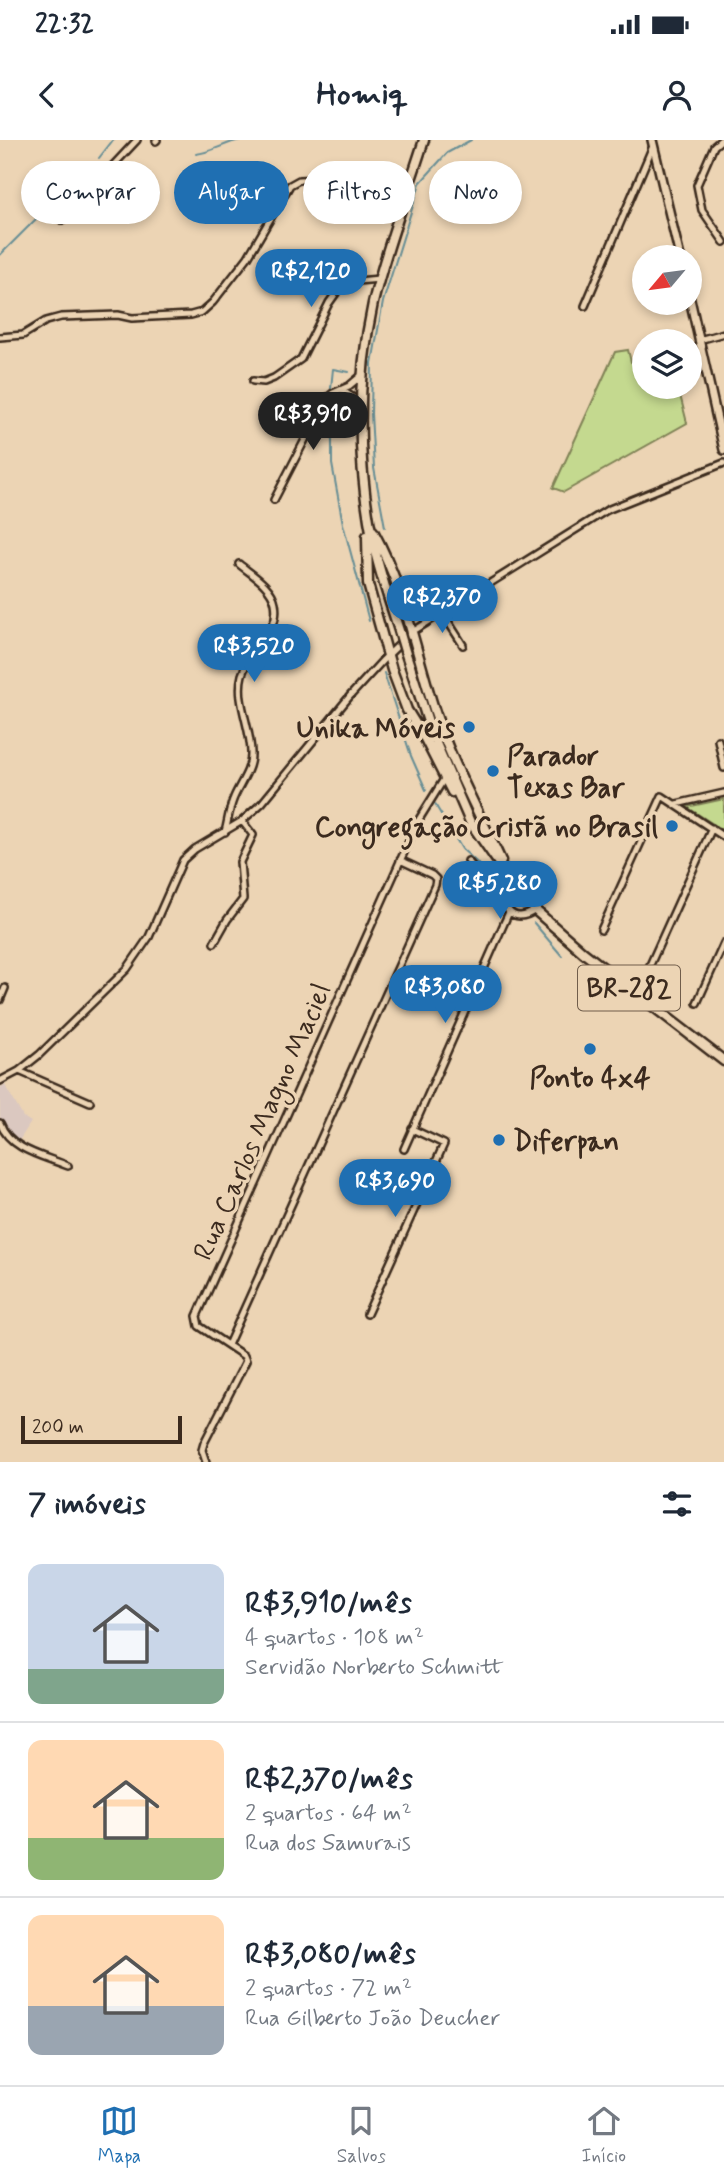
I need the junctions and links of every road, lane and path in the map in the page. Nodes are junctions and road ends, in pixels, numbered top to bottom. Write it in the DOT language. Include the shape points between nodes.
graph roads {
  1 [pos="137,140"];
  2 [pos="424,140"];
  3 [pos="723,140"];
  4 [pos="653,143"];
  5 [pos="117,161"];
  6 [pos="415,169"];
  7 [pos="303,180"];
  8 [pos="397,224"];
  9 [pos="724,242"];
  10 [pos="677,245"];
  11 [pos="379,279"];
  12 [pos="585,306"];
  13 [pos="724,333"];
  14 [pos="0,337"];
  15 [pos="702,339"];
  16 [pos="702,353"];
  17 [pos="362,375"];
  18 [pos="253,381"];
  19 [pos="342,390"];
  20 [pos="359,409"];
  21 [pos="724,450"];
  22 [pos="724,463"];
  23 [pos="366,489"];
  24 [pos="274,500"];
  25 [pos="370,526"];
  26 [pos="239,564"];
  27 [pos="442,612"];
  28 [pos="412,632"];
  29 [pos="463,645"];
  30 [pos="388,654"];
  31 [pos="718,740"];
  32 [pos="724,768"];
  33 [pos="444,779"];
  34 [pos="724,793"];
  35 [pos="675,804"];
  36 [pos="242,821"];
  37 [pos="470,822"];
  38 [pos="712,828"];
  39 [pos="225,832"];
  40 [pos="724,836"];
  41 [pos="400,860"];
  42 [pos="468,861"];
  43 [pos="512,882"];
  44 [pos="536,910"];
  45 [pos="509,912"];
  46 [pos="601,930"];
  47 [pos="214,943"];
  48 [pos="724,943"];
  49 [pos="650,965"];
  50 [pos="5,988"];
  51 [pos="0,1000"];
  52 [pos="697,1003"];
  53 [pos="724,1061"];
  54 [pos="19,1071"];
  55 [pos="0,1081"];
  56 [pos="90,1102"];
  57 [pos="0,1123"];
  58 [pos="412,1129"];
  59 [pos="404,1149"];
  60 [pos="68,1166"];
  61 [pos="367,1314"];
  62 [pos="228,1345"];
  63 [pos="206,1462"];
  1 -- 5 [label="street"];
  2 -- 6 [label="highway, BR-282"];
  3 -- 9 [label="street" via="714,146 697,184 702,210"];
  4 -- 10 [label="main road"];
  4 -- 12 [label="street"];
  7 -- 14 [label="street" via="293,183 248,257 213,302 197,314 61,317 23,335"];
  8 -- 11 [label="highway, BR-282"];
  11 -- 17 [label="highway, BR-282"];
  11 -- 18 [label="street" via="341,286 297,363 270,380"];
  13 -- 15 [label="street"];
  16 -- 21 [label="main road"];
  17 -- 19 [label="street"];
  17 -- 20 [label="highway, BR-282"];
  19 -- 20 [label="street"];
  19 -- 24 [label="street" via="326,399"];
  20 -- 23 [label="highway, BR-282"];
  22 -- 27 [label="street" via="607,510"];
  23 -- 25 [label="highway, BR-282"];
  23 -- 30 [label="highway" via="368,584"];
  25 -- 28 [label="highway" via="395,575"];
  25 -- 37 [label="highway, BR-282, bridge" via="432,734"];
  26 -- 39 [label="street" via="271,593 275,620 243,673 251,761 232,802"];
  27 -- 28 [label="street"];
  27 -- 29 [label="street"];
  28 -- 30 [label="street"];
  28 -- 43 [label="highway" via="452,757"];
  30 -- 33 [label="highway" via="407,710"];
  30 -- 36 [label="street"];
  31 -- 32 [label="street"];
  33 -- 37 [label="highway"];
  33 -- 41 [label="street, Rua Carlos Magno Maciel"];
  34 -- 35 [label="street"];
  35 -- 38 [label="street"];
  35 -- 46 [label="street" via="662,796"];
  36 -- 39 [label="street"];
  36 -- 47 [label="street" via="253,835 240,862 243,899"];
  37 -- 43 [label="highway, BR-282"];
  38 -- 40 [label="street"];
  38 -- 49 [label="street"];
  39 -- 54 [label="street" via="183,860 149,937 127,969"];
  41 -- 62 [label="street, Rua Carlos Magno Maciel" via="197,1316 199,1326"];
  41 -- 62 [label="street" via="432,875 435,885"];
  42 -- 45 [label="street"];
  43 -- 44 [label="highway, BR-282"];
  43 -- 45 [label="street" via="505,901"];
  44 -- 45 [label="street" via="519,917"];
  44 -- 53 [label="highway, BR-282"];
  45 -- 58 [label="street"];
  48 -- 52 [label="street"];
  50 -- 51 [label="street"];
  54 -- 55 [label="street"];
  54 -- 56 [label="street"];
  57 -- 60 [label="street" via="14,1143"];
  58 -- 59 [label="street"];
  58 -- 61 [label="street" via="444,1144"];
  62 -- 63 [label="street, Rua Carlos Magno Maciel" via="246,1361 204,1443"];
}
